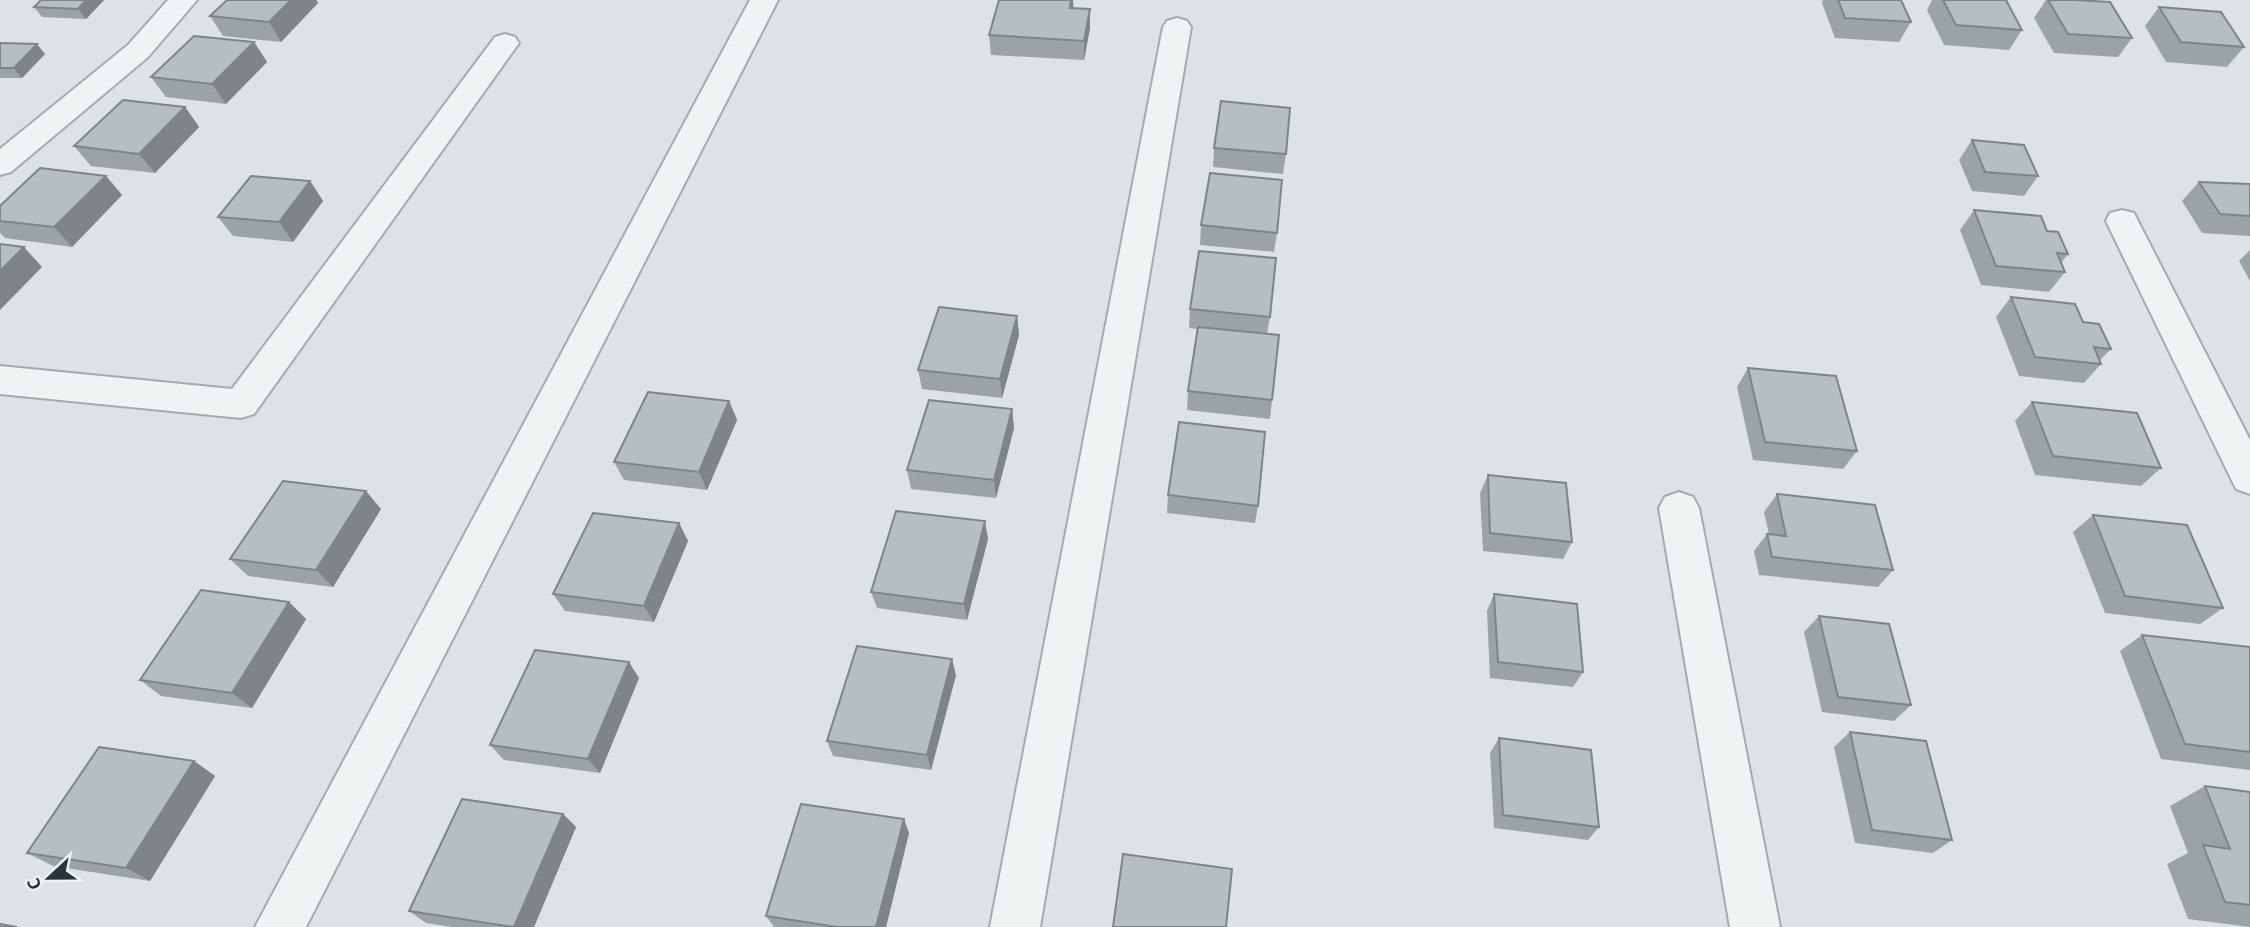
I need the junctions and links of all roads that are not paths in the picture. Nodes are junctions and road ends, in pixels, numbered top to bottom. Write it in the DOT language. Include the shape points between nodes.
graph roads {
  1 [pos="183,0"];
  2 [pos="764,0"];
  3 [pos="1177,27"];
  4 [pos="505,43"];
  5 [pos="0,165"];
  6 [pos="2122,221"];
  7 [pos="0,380"];
  8 [pos="2250,478"];
  9 [pos="1679,508"];
  10 [pos="280,927"];
  11 [pos="1015,927"];
  12 [pos="1755,927"];
  1 -- 5 [label="street" via="138,51"];
  2 -- 10 [label="street"];
  3 -- 11 [label="street"];
  4 -- 7 [label="street" via="241,404"];
  6 -- 8 [label="street"];
  9 -- 12 [label="street"];
}
